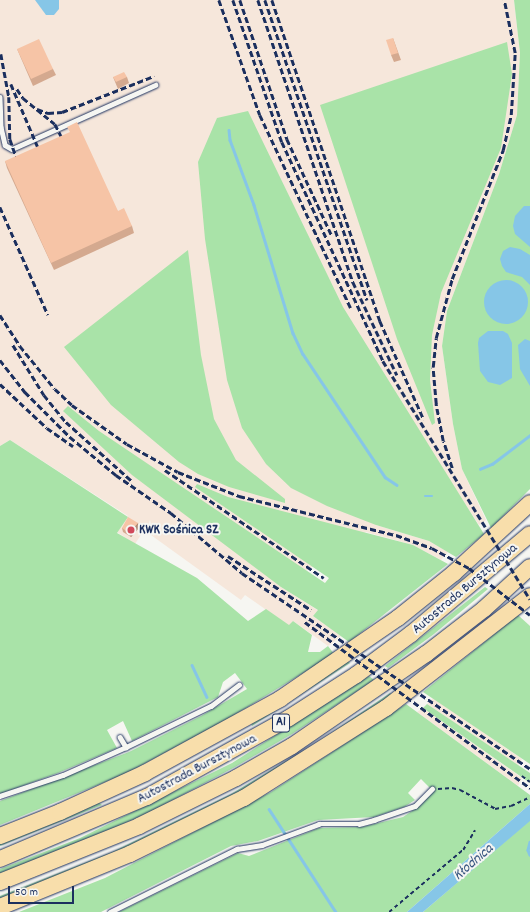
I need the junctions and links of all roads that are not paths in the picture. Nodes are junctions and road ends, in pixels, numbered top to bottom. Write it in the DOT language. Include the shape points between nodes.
graph roads {
  1 [pos="155,85"];
  2 [pos="0,97"];
  3 [pos="530,504"];
  4 [pos="530,534"];
  5 [pos="530,567"];
  6 [pos="530,596"];
  7 [pos="239,685"];
  8 [pos="120,737"];
  9 [pos="126,747"];
  10 [pos="432,789"];
  11 [pos="0,796"];
  12 [pos="0,836"];
  13 [pos="0,860"];
  14 [pos="0,882"];
  15 [pos="0,907"];
  16 [pos="110,912"];
  1 -- 2 [label="lane" via="12,149 5,145 1,127"];
  3 -- 12 [label="highway" via="454,573 398,618 280,699 206,742 138,776"];
  4 -- 13 [label="highway, Autostrada Bursztynowa / A1" via="389,651 289,718 225,756 147,797"];
  5 -- 14 [label="highway, Autostrada Bursztynowa / A1" via="484,609 426,654 292,746 236,778 139,826"];
  6 -- 15 [label="highway" via="386,708 257,790 150,845"];
  7 -- 9 [label="lane" via="211,706"];
  8 -- 9 [label="lane"];
  9 -- 11 [label="lane" via="63,775"];
  10 -- 16 [label="lane" via="415,806 374,820 359,824 319,824 262,845 237,848"];
}
